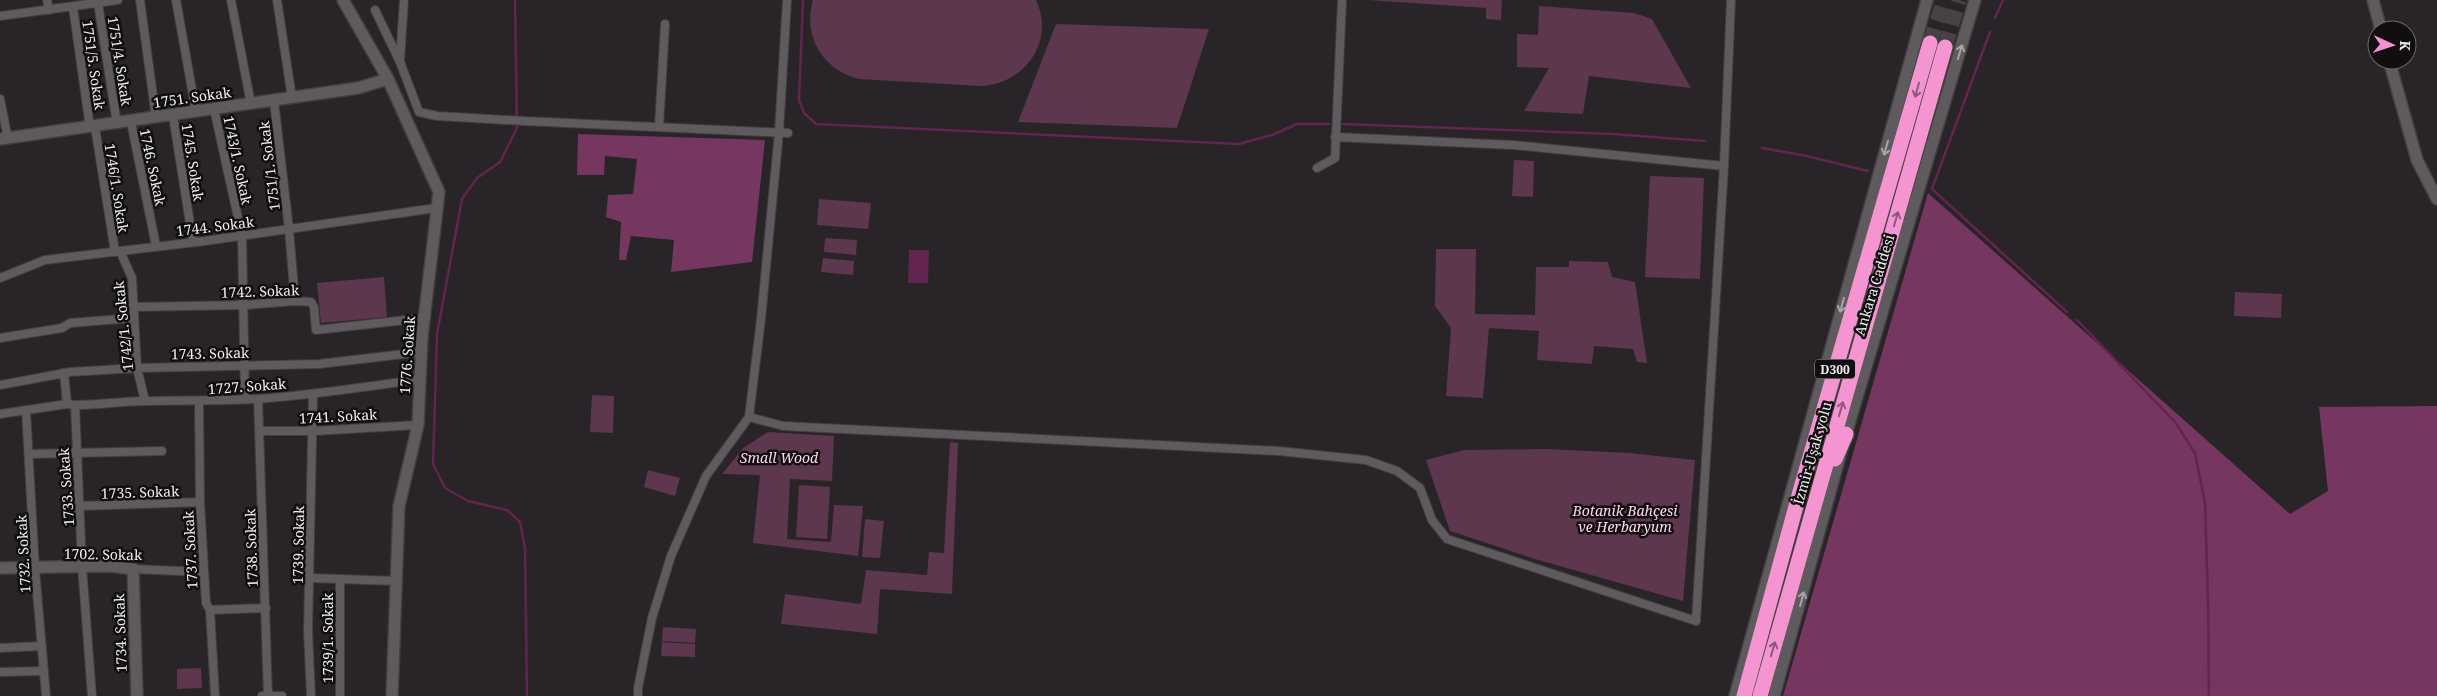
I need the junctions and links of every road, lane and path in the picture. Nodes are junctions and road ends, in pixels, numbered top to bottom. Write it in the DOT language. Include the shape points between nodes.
graph roads {
  1 [pos="47,0"];
  2 [pos="118,0"];
  3 [pos="140,0"];
  4 [pos="176,0"];
  5 [pos="231,0"];
  6 [pos="276,0"];
  7 [pos="343,0"];
  8 [pos="350,0"];
  9 [pos="404,0"];
  10 [pos="786,0"];
  11 [pos="1342,0"];
  12 [pos="1731,0"];
  13 [pos="1927,0"];
  14 [pos="1975,0"];
  15 [pos="2373,0"];
  16 [pos="2380,0"];
  17 [pos="98,3"];
  18 [pos="73,6"];
  19 [pos="49,10"];
  20 [pos="375,10"];
  21 [pos="0,16"];
  22 [pos="2378,20"];
  23 [pos="2385,20"];
  24 [pos="665,24"];
  25 [pos="361,32"];
  26 [pos="1938,45"];
  27 [pos="400,62"];
  28 [pos="2392,70"];
  29 [pos="2398,70"];
  30 [pos="388,79"];
  31 [pos="292,98"];
  32 [pos="0,99"];
  33 [pos="274,101"];
  34 [pos="251,104"];
  35 [pos="214,110"];
  36 [pos="196,112"];
  37 [pos="173,116"];
  38 [pos="156,118"];
  39 [pos="131,122"];
  40 [pos="117,124"];
  41 [pos="659,126"];
  42 [pos="92,127"];
  43 [pos="779,132"];
  44 [pos="788,133"];
  45 [pos="1335,137"];
  46 [pos="4,139"];
  47 [pos="1724,166"];
  48 [pos="1318,168"];
  49 [pos="2437,185"];
  50 [pos="2437,198"];
  51 [pos="436,208"];
  52 [pos="289,229"];
  53 [pos="242,236"];
  54 [pos="193,242"];
  55 [pos="156,246"];
  56 [pos="118,252"];
  57 [pos="0,278"];
  58 [pos="294,301"];
  59 [pos="244,305"];
  60 [pos="132,307"];
  61 [pos="133,318"];
  62 [pos="424,318"];
  63 [pos="0,338"];
  64 [pos="421,352"];
  65 [pos="244,365"];
  66 [pos="137,368"];
  67 [pos="64,373"];
  68 [pos="421,379"];
  69 [pos="0,385"];
  70 [pos="313,394"];
  71 [pos="245,399"];
  72 [pos="258,399"];
  73 [pos="145,401"];
  74 [pos="199,402"];
  75 [pos="71,405"];
  76 [pos="26,410"];
  77 [pos="0,414"];
  78 [pos="749,417"];
  79 [pos="418,425"];
  80 [pos="260,431"];
  81 [pos="314,431"];
  82 [pos="1846,434"];
  83 [pos="1805,440"];
  84 [pos="162,451"];
  85 [pos="76,453"];
  86 [pos="29,454"];
  87 [pos="1800,488"];
  88 [pos="200,502"];
  89 [pos="81,506"];
  90 [pos="1814,506"];
  91 [pos="82,566"];
  92 [pos="0,568"];
  93 [pos="35,569"];
  94 [pos="133,569"];
  95 [pos="204,572"];
  96 [pos="310,578"];
  97 [pos="340,580"];
  98 [pos="396,581"];
  99 [pos="266,608"];
  100 [pos="210,610"];
  101 [pos="42,646"];
  102 [pos="0,648"];
  103 [pos="44,671"];
  104 [pos="0,672"];
  105 [pos="46,696"];
  106 [pos="92,696"];
  107 [pos="137,696"];
  108 [pos="215,696"];
  109 [pos="262,696"];
  110 [pos="268,696"];
  111 [pos="282,696"];
  112 [pos="311,696"];
  113 [pos="340,696"];
  114 [pos="392,696"];
  115 [pos="638,696"];
  116 [pos="1735,696"];
  117 [pos="1744,696"];
  118 [pos="1760,696"];
  119 [pos="1774,696"];
  1 -- 19 [label="street"];
  2 -- 17 [label="street"];
  3 -- 38 [label="street"];
  4 -- 36 [label="street"];
  5 -- 34 [label="street"];
  6 -- 31 [label="street"];
  7 -- 25 [label="main road, 1776. Sokak"];
  8 -- 25 [label="main road, 1776. Sokak" via="359,17"];
  9 -- 27 [label="street"];
  10 -- 43 [label="street"];
  11 -- 45 [label="street"];
  12 -- 47 [label="street"];
  13 -- 83 [label="main road, Ankara Caddesi, one-way"];
  82 -- 14 [label="main road, Ankara Caddesi, one-way"];
  15 -- 22 [label="main road"];
  16 -- 23 [label="main road"];
  17 -- 18 [label="street"];
  17 -- 40 [label="street, 1751/4. Sokak"];
  18 -- 19 [label="street"];
  18 -- 42 [label="street, 1751/5. Sokak"];
  19 -- 21 [label="street"];
  20 -- 27 [label="street"];
  24 -- 41 [label="street"];
  25 -- 30 [label="main road, 1776. Sokak"];
  26 -- 87 [label="highway, Ankara Caddesi / D300, one-way"];
  90 -- 26 [label="highway, İzmir-Uşak yolu / D300, one-way"];
  27 -- 41 [label="street" via="419,112 513,121"];
  28 -- 50 [label="main road" via="2416,160"];
  29 -- 49 [label="main road" via="2422,159"];
  30 -- 31 [label="main road, 1751. Sokak" via="358,88"];
  30 -- 51 [label="main road, 1776. Sokak" via="439,192"];
  31 -- 33 [label="main road, 1751. Sokak"];
  32 -- 46 [label="street"];
  33 -- 34 [label="main road, 1751. Sokak"];
  33 -- 52 [label="street, 1751/1. Sokak"];
  34 -- 35 [label="main road, 1751. Sokak"];
  35 -- 36 [label="main road, 1751. Sokak"];
  35 -- 53 [label="street, 1743/1. Sokak"];
  36 -- 37 [label="main road, 1751. Sokak"];
  37 -- 38 [label="main road, 1751. Sokak"];
  37 -- 54 [label="street, 1745. Sokak"];
  38 -- 39 [label="main road, 1751. Sokak"];
  39 -- 40 [label="main road, 1751. Sokak"];
  39 -- 55 [label="street, 1746. Sokak"];
  40 -- 42 [label="main road, 1751. Sokak"];
  41 -- 43 [label="street"];
  42 -- 46 [label="main road, 1751. Sokak"];
  42 -- 56 [label="street, 1746/1. Sokak"];
  43 -- 44 [label="street"];
  43 -- 78 [label="street"];
  45 -- 47 [label="street" via="1513,145"];
  45 -- 48 [label="street" via="1335,158"];
  47 -- 78 [label="street" via="1696,621 1447,539 1432,520 1420,488 1397,471 1366,460 1279,451 783,426"];
  51 -- 52 [label="street, 1744. Sokak"];
  51 -- 62 [label="main road, 1776. Sokak"];
  52 -- 53 [label="street, 1744. Sokak"];
  52 -- 58 [label="street"];
  53 -- 54 [label="street, 1744. Sokak"];
  53 -- 59 [label="street, 1743/1. Sokak"];
  54 -- 55 [label="street, 1744. Sokak"];
  55 -- 56 [label="street, 1744. Sokak"];
  56 -- 57 [label="street, 1744. Sokak" via="45,260"];
  56 -- 60 [label="street, 1742/1. Sokak" via="131,275"];
  58 -- 59 [label="street, 1742. Sokak"];
  58 -- 62 [label="street, 1742. Sokak" via="311,302 316,330"];
  59 -- 60 [label="street, 1742. Sokak"];
  59 -- 65 [label="street, 1743/1. Sokak"];
  60 -- 61 [label="street, 1742/1. Sokak"];
  61 -- 63 [label="street" via="70,323 62,328"];
  61 -- 66 [label="street, 1742/1. Sokak"];
  62 -- 64 [label="main road, 1776. Sokak"];
  64 -- 65 [label="street, 1743. Sokak" via="319,364"];
  64 -- 68 [label="main road, 1776. Sokak"];
  65 -- 66 [label="street, 1743. Sokak"];
  65 -- 71 [label="street, 1743/1. Sokak"];
  66 -- 67 [label="street, 1743. Sokak"];
  66 -- 73 [label="street, 1742/1. Sokak"];
  67 -- 69 [label="street, 1743. Sokak"];
  67 -- 75 [label="street, 1733. Sokak"];
  68 -- 70 [label="street, 1727. Sokak"];
  68 -- 79 [label="main road, 1776. Sokak"];
  70 -- 72 [label="street, 1727. Sokak"];
  70 -- 81 [label="street, 1739. Sokak"];
  71 -- 72 [label="street, 1727. Sokak"];
  71 -- 74 [label="street, 1727. Sokak"];
  72 -- 80 [label="street, 1738. Sokak"];
  73 -- 74 [label="street, 1727. Sokak"];
  73 -- 75 [label="street, 1727. Sokak"];
  74 -- 88 [label="street, 1737. Sokak"];
  75 -- 76 [label="street, 1727. Sokak"];
  75 -- 85 [label="street, 1733. Sokak"];
  76 -- 77 [label="street, 1727. Sokak"];
  76 -- 86 [label="street, 1732. Sokak"];
  78 -- 115 [label="street" via="706,476 671,556 652,618"];
  79 -- 81 [label="street, 1741. Sokak"];
  79 -- 98 [label="main road, 1776. Sokak" via="399,506"];
  80 -- 81 [label="street, 1741. Sokak"];
  80 -- 99 [label="street, 1738. Sokak"];
  81 -- 96 [label="street, 1739. Sokak"];
  82 -- 90 [label="highway"];
  119 -- 82 [label="main road, Ankara Caddesi, one-way"];
  83 -- 87 [label="highway"];
  83 -- 116 [label="main road, Ankara Caddesi"];
  84 -- 85 [label="street"];
  85 -- 86 [label="street"];
  85 -- 89 [label="street, 1733. Sokak"];
  86 -- 93 [label="street, 1732. Sokak"];
  87 -- 117 [label="highway, Ankara Caddesi / D300"];
  88 -- 89 [label="street, 1735. Sokak"];
  88 -- 95 [label="street, 1737. Sokak"];
  89 -- 91 [label="street, 1733. Sokak"];
  118 -- 90 [label="highway, İzmir-Uşak yolu / D300, one-way"];
  91 -- 93 [label="main road, 1702. Sokak"];
  91 -- 94 [label="main road, 1702. Sokak"];
  91 -- 106 [label="street, 1733. Sokak"];
  92 -- 93 [label="main road, 1702. Sokak"];
  93 -- 101 [label="street, 1732. Sokak"];
  94 -- 95 [label="street, 1702. Sokak"];
  94 -- 107 [label="main road, 1734. Sokak"];
  95 -- 100 [label="street, 1737. Sokak" via="206,603"];
  96 -- 97 [label="street"];
  96 -- 112 [label="street, 1739. Sokak"];
  97 -- 98 [label="street"];
  97 -- 113 [label="street, 1739/1. Sokak"];
  98 -- 114 [label="main road, 1776. Sokak"];
  99 -- 100 [label="street"];
  99 -- 110 [label="street, 1738. Sokak"];
  100 -- 108 [label="street, 1737. Sokak"];
  101 -- 102 [label="street"];
  101 -- 103 [label="street, 1732. Sokak"];
  103 -- 104 [label="street"];
  103 -- 105 [label="street, 1732. Sokak"];
  109 -- 110 [label="street"];
  110 -- 111 [label="street"];
}
